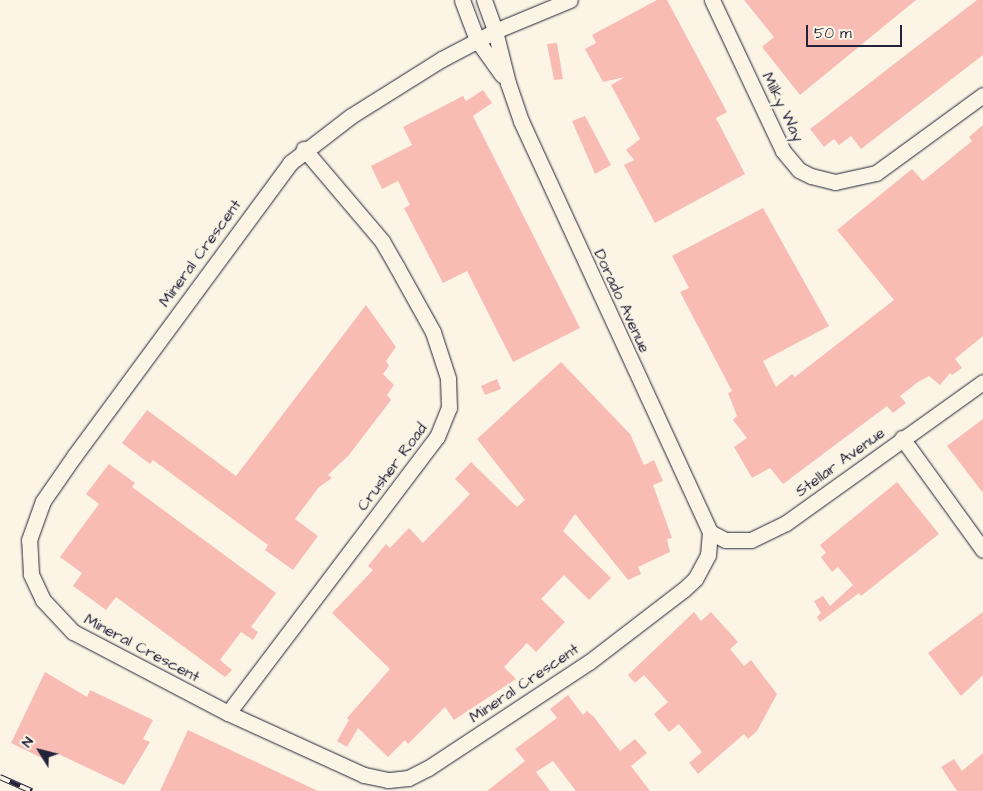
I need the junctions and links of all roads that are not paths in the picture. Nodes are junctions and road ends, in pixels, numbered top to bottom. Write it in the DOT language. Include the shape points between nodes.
graph roads {
  1 [pos="462,0"];
  2 [pos="484,0"];
  3 [pos="570,0"];
  4 [pos="712,0"];
  5 [pos="495,31"];
  6 [pos="477,40"];
  7 [pos="508,83"];
  8 [pos="983,95"];
  9 [pos="304,150"];
  10 [pos="983,382"];
  11 [pos="902,438"];
  12 [pos="710,532"];
  13 [pos="983,550"];
  14 [pos="228,713"];
  1 -- 6 [label="street, Dorado Avenue"];
  2 -- 5 [label="street, Dorado Avenue"];
  3 -- 5 [label="street, Mineral Crescent"];
  4 -- 8 [label="street, Milky Way" via="783,151 799,170 816,178 841,182 876,173"];
  5 -- 6 [label="street, Mineral Crescent"];
  5 -- 7 [label="street, Dorado Avenue"];
  6 -- 7 [label="street, Dorado Avenue"];
  6 -- 9 [label="street, Mineral Crescent" via="394,88"];
  7 -- 12 [label="street, Dorado Avenue" via="521,121"];
  9 -- 14 [label="street, Crusher Road" via="382,241 397,267 433,332 448,378 449,408 437,437"];
  9 -- 14 [label="street, Mineral Crescent" via="275,180 75,455 43,501 29,540 31,574 43,600 73,632"];
  10 -- 11 [label="street, Stellar Avenue"];
  11 -- 12 [label="street, Stellar Avenue" via="786,523 751,540 725,540"];
  11 -- 13 [label="street"];
  12 -- 14 [label="street, Mineral Crescent" via="704,566 683,590 589,662 408,778 388,780 364,775"];
}
